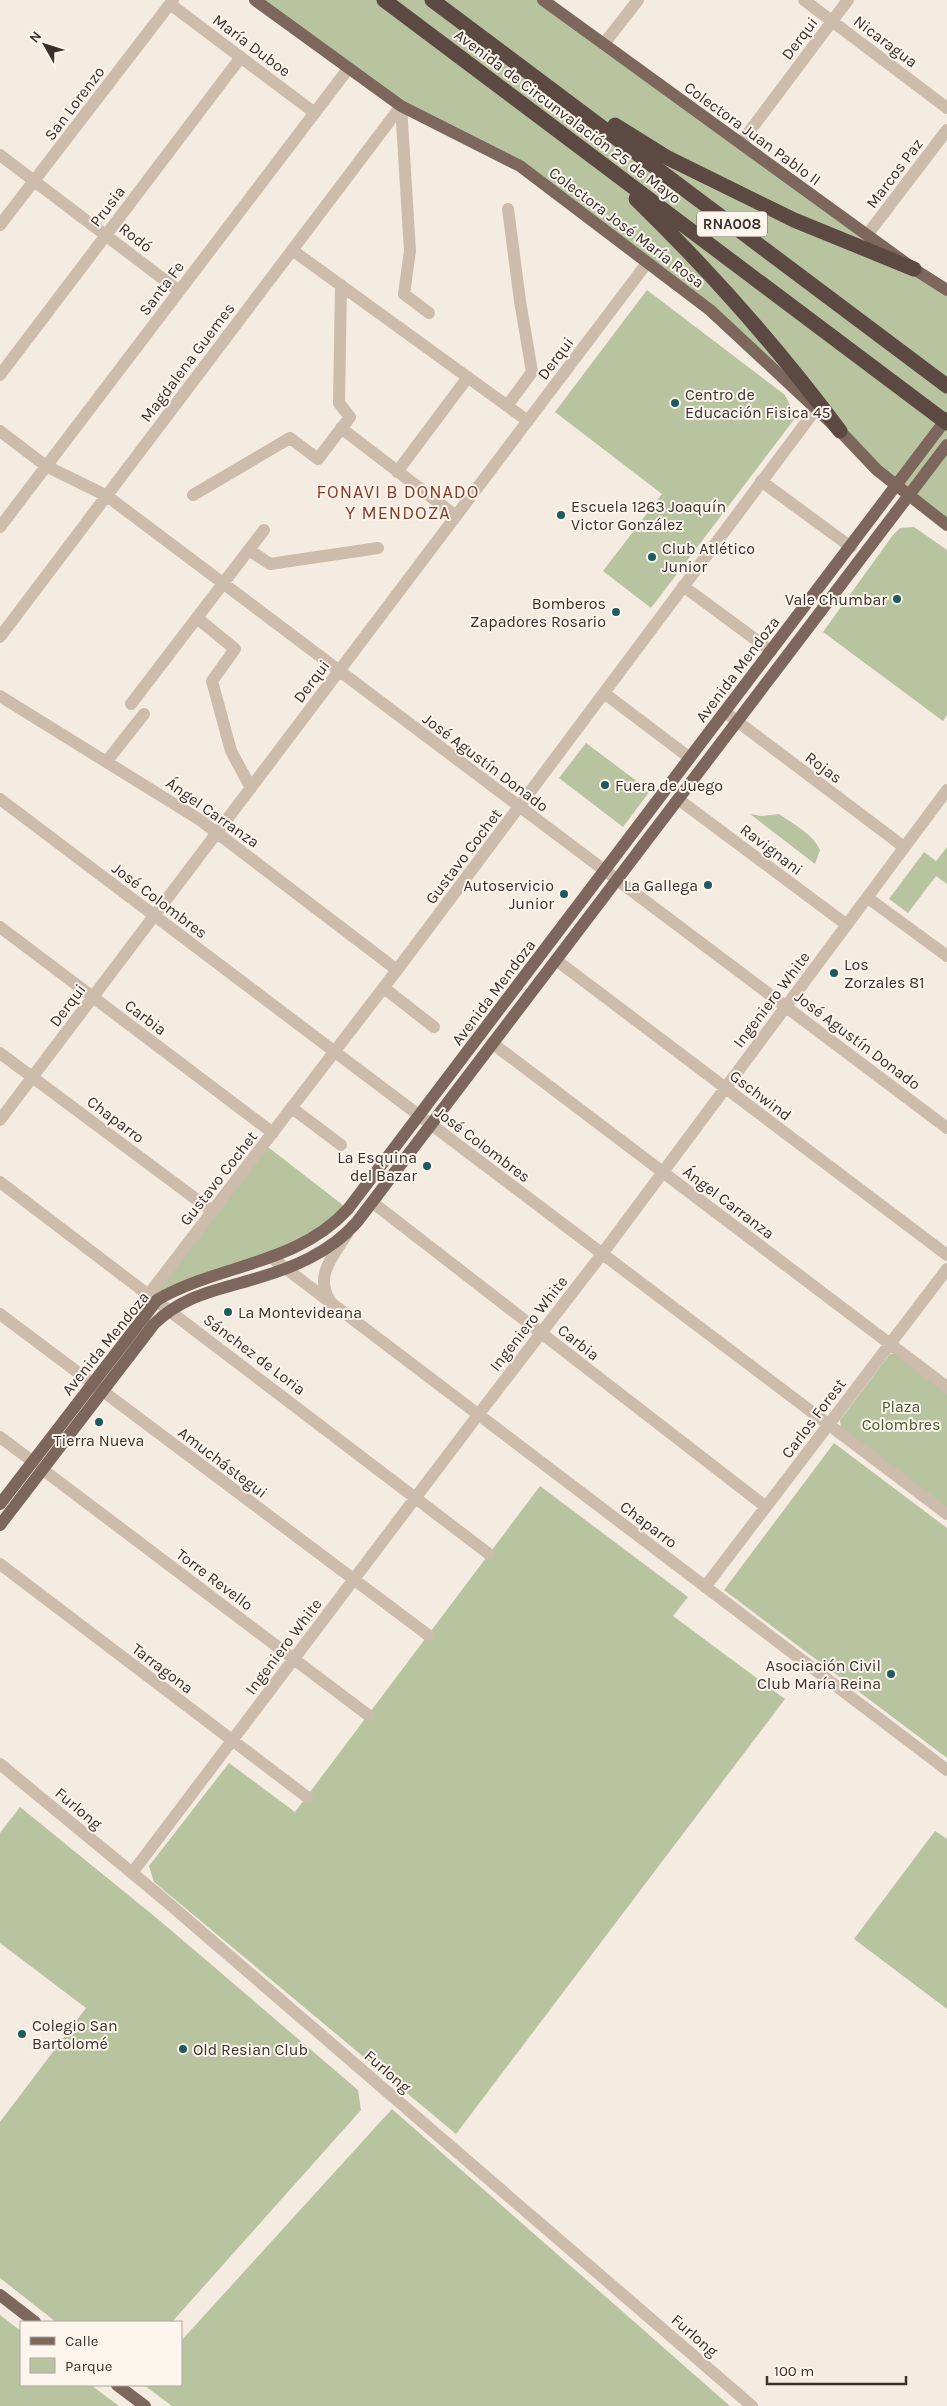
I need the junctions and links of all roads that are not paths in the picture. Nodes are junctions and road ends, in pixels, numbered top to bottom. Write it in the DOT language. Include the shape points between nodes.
graph roads {
  1 [pos="255,0"];
  2 [pos="384,0"];
  3 [pos="432,0"];
  4 [pos="543,0"];
  5 [pos="638,0"];
  6 [pos="804,0"];
  7 [pos="848,0"];
  8 [pos="171,2"];
  9 [pos="833,20"];
  10 [pos="604,45"];
  11 [pos="241,57"];
  12 [pos="521,65"];
  13 [pos="348,69"];
  14 [pos="401,106"];
  15 [pos="947,108"];
  16 [pos="315,113"];
  17 [pos="947,130"];
  18 [pos="740,144"];
  19 [pos="590,154"];
  20 [pos="0,155"];
  21 [pos="34,181"];
  22 [pos="508,209"];
  23 [pos="0,225"];
  24 [pos="106,235"];
  25 [pos="868,235"];
  26 [pos="292,250"];
  27 [pos="648,263"];
  28 [pos="914,269"];
  29 [pos="341,285"];
  30 [pos="947,290"];
  31 [pos="179,291"];
  32 [pos="429,313"];
  33 [pos="0,376"];
  34 [pos="468,377"];
  35 [pos="945,384"];
  36 [pos="507,406"];
  37 [pos="816,409"];
  38 [pos="947,418"];
  39 [pos="528,421"];
  40 [pos="947,423"];
  41 [pos="341,428"];
  42 [pos="0,431"];
  43 [pos="840,431"];
  44 [pos="947,444"];
  45 [pos="46,466"];
  46 [pos="397,472"];
  47 [pos="761,481"];
  48 [pos="896,487"];
  49 [pos="193,495"];
  50 [pos="107,496"];
  51 [pos="908,496"];
  52 [pos="456,516"];
  53 [pos="947,525"];
  54 [pos="0,527"];
  55 [pos="264,530"];
  56 [pos="851,547"];
  57 [pos="378,548"];
  58 [pos="249,550"];
  59 [pos="223,584"];
  60 [pos="683,586"];
  61 [pos="197,618"];
  62 [pos="787,631"];
  63 [pos="0,637"];
  64 [pos="799,640"];
  65 [pos="771,651"];
  66 [pos="339,671"];
  67 [pos="604,693"];
  68 [pos="0,696"];
  69 [pos="131,704"];
  70 [pos="725,712"];
  71 [pos="144,714"];
  72 [pos="737,721"];
  73 [pos="690,758"];
  74 [pos="107,762"];
  75 [pos="251,788"];
  76 [pos="947,790"];
  77 [pos="0,799"];
  78 [pos="678,799"];
  79 [pos="519,807"];
  80 [pos="217,832"];
  81 [pos="904,847"];
  82 [pos="604,872"];
  83 [pos="616,880"];
  84 [pos="868,898"];
  85 [pos="154,916"];
  86 [pos="847,925"];
  87 [pos="0,927"];
  88 [pos="947,956"];
  89 [pos="556,960"];
  90 [pos="397,970"];
  91 [pos="384,988"];
  92 [pos="93,997"];
  93 [pos="787,1006"];
  94 [pos="434,1027"];
  95 [pos="492,1043"];
  96 [pos="335,1052"];
  97 [pos="0,1054"];
  98 [pos="32,1077"];
  99 [pos="725,1088"];
  100 [pos="292,1108"];
  101 [pos="419,1116"];
  102 [pos="0,1120"];
  103 [pos="430,1124"];
  104 [pos="947,1128"];
  105 [pos="272,1133"];
  106 [pos="340,1145"];
  107 [pos="662,1172"];
  108 [pos="0,1182"];
  109 [pos="372,1202"];
  110 [pos="212,1211"];
  111 [pos="348,1233"];
  112 [pos="602,1254"];
  113 [pos="947,1255"];
  114 [pos="272,1258"];
  115 [pos="285,1268"];
  116 [pos="947,1269"];
  117 [pos="153,1297"];
  118 [pos="331,1303"];
  119 [pos="169,1309"];
  120 [pos="0,1314"];
  121 [pos="540,1332"];
  122 [pos="890,1344"];
  123 [pos="96,1388"];
  124 [pos="947,1388"];
  125 [pos="478,1415"];
  126 [pos="828,1425"];
  127 [pos="0,1437"];
  128 [pos="38,1465"];
  129 [pos="415,1498"];
  130 [pos="0,1504"];
  131 [pos="766,1507"];
  132 [pos="947,1514"];
  133 [pos="0,1525"];
  134 [pos="489,1554"];
  135 [pos="0,1564"];
  136 [pos="354,1579"];
  137 [pos="705,1587"];
  138 [pos="428,1635"];
  139 [pos="293,1659"];
  140 [pos="368,1715"];
  141 [pos="232,1740"];
  142 [pos="0,1764"];
  143 [pos="947,1770"];
  144 [pos="307,1797"];
  145 [pos="132,1873"];
  146 [pos="0,2295"];
  147 [pos="34,2321"];
  148 [pos="118,2386"];
  149 [pos="145,2406"];
  150 [pos="752,2406"];
  1 -- 13 [label="main road, Colectora José María Rosa"];
  2 -- 19 [label="highway, Avenida de Circunvalación 25 de Mayo / RNA008"];
  3 -- 12 [label="highway, Avenida de Circunvalación 25 de Mayo / RNA008"];
  4 -- 10 [label="main road, Colectora Juan Pablo II"];
  5 -- 10 [label="street"];
  6 -- 9 [label="street, Nicaragua"];
  7 -- 9 [label="street, Derqui"];
  8 -- 11 [label="street, María Duboe"];
  8 -- 21 [label="street, San Lorenzo"];
  9 -- 15 [label="street, Nicaragua"];
  9 -- 18 [label="street, Derqui"];
  10 -- 18 [label="main road, Colectora Juan Pablo II"];
  11 -- 16 [label="street, María Duboe"];
  11 -- 24 [label="street, Prusia"];
  12 -- 28 [label="highway" via="668,158 794,220"];
  12 -- 35 [label="highway, Avenida de Circunvalación 25 de Mayo / RNA008"];
  13 -- 14 [label="main road, Colectora José María Rosa"];
  13 -- 16 [label="street, Santa Fe"];
  14 -- 26 [label="street, Magdalena Guemes"];
  14 -- 27 [label="main road, Colectora José María Rosa" via="520,166"];
  14 -- 32 [label="street" via="410,251 404,294"];
  16 -- 31 [label="street, Santa Fe"];
  17 -- 25 [label="street, Marcos Paz"];
  18 -- 25 [label="main road, Colectora Juan Pablo II"];
  19 -- 40 [label="highway, Avenida de Circunvalación 25 de Mayo / RNA008"];
  19 -- 43 [label="highway" via="689,254 799,375"];
  20 -- 21 [label="street, Rodó"];
  21 -- 23 [label="street, San Lorenzo"];
  21 -- 24 [label="street, Rodó"];
  22 -- 36 [label="street" via="532,372"];
  24 -- 31 [label="street, Rodó"];
  24 -- 33 [label="street, Prusia"];
  25 -- 28 [label="main road, Colectora Juan Pablo II"];
  26 -- 29 [label="street"];
  26 -- 50 [label="street, Magdalena Guemes"];
  27 -- 37 [label="main road, Colectora José María Rosa" via="710,310"];
  27 -- 39 [label="street, Derqui"];
  28 -- 30 [label="main road, Colectora Juan Pablo II"];
  29 -- 34 [label="street"];
  29 -- 41 [label="street" via="339,403 350,417"];
  31 -- 45 [label="street, Santa Fe"];
  34 -- 36 [label="street"];
  34 -- 46 [label="street"];
  36 -- 39 [label="street"];
  37 -- 43 [label="main road, Colectora José María Rosa"];
  37 -- 47 [label="street, Gustavo Cochet"];
  38 -- 48 [label="main road, Avenida Mendoza"];
  39 -- 52 [label="street, Derqui"];
  41 -- 46 [label="street"];
  41 -- 49 [label="street" via="318,459 290,438"];
  42 -- 45 [label="street, José Agustín Donado"];
  43 -- 48 [label="main road, Colectora José María Rosa"];
  44 -- 51 [label="main road, Avenida Mendoza"];
  45 -- 50 [label="street, José Agustín Donado"];
  45 -- 54 [label="street, Santa Fe"];
  46 -- 52 [label="street"];
  47 -- 56 [label="street"];
  47 -- 60 [label="street, Gustavo Cochet"];
  48 -- 51 [label="main road, Colectora José María Rosa"];
  48 -- 56 [label="main road, Avenida Mendoza"];
  50 -- 59 [label="street, José Agustín Donado"];
  50 -- 63 [label="street, Magdalena Guemes"];
  51 -- 53 [label="main road, Colectora José María Rosa"];
  51 -- 64 [label="main road, Avenida Mendoza"];
  52 -- 66 [label="street, Derqui"];
  55 -- 58 [label="street"];
  56 -- 62 [label="main road, Avenida Mendoza"];
  57 -- 58 [label="street" via="270,564"];
  58 -- 59 [label="street"];
  59 -- 61 [label="street"];
  59 -- 66 [label="street, José Agustín Donado"];
  60 -- 65 [label="street"];
  60 -- 67 [label="street, Gustavo Cochet"];
  61 -- 69 [label="street"];
  61 -- 75 [label="street" via="235,649 212,681 230,752"];
  62 -- 64 [label="main road"];
  62 -- 65 [label="main road, Avenida Mendoza"];
  64 -- 72 [label="main road, Avenida Mendoza"];
  65 -- 70 [label="main road, Avenida Mendoza"];
  66 -- 75 [label="street, Derqui"];
  66 -- 79 [label="street, José Agustín Donado"];
  67 -- 73 [label="street"];
  67 -- 79 [label="street, Gustavo Cochet"];
  68 -- 74 [label="street, Ángel Carranza"];
  70 -- 72 [label="street, Rojas"];
  70 -- 73 [label="main road, Avenida Mendoza"];
  71 -- 74 [label="street"];
  72 -- 78 [label="main road, Avenida Mendoza"];
  72 -- 81 [label="street, Rojas"];
  73 -- 82 [label="main road, Avenida Mendoza"];
  74 -- 80 [label="street, Ángel Carranza"];
  75 -- 80 [label="street, Derqui"];
  76 -- 81 [label="street, Ingeniero White"];
  77 -- 85 [label="street, José Colombres"];
  78 -- 83 [label="main road, Avenida Mendoza"];
  78 -- 86 [label="street, Ravignani"];
  79 -- 82 [label="street, José Agustín Donado"];
  79 -- 90 [label="street, Gustavo Cochet"];
  80 -- 85 [label="street, Derqui"];
  80 -- 90 [label="street, Ángel Carranza"];
  81 -- 84 [label="street, Ingeniero White"];
  82 -- 83 [label="street, José Agustín Donado"];
  82 -- 101 [label="main road, Avenida Mendoza"];
  83 -- 89 [label="main road, Avenida Mendoza"];
  83 -- 93 [label="street, José Agustín Donado"];
  84 -- 86 [label="street, Ingeniero White"];
  84 -- 88 [label="street"];
  85 -- 92 [label="street, Derqui"];
  85 -- 96 [label="street, José Colombres"];
  86 -- 93 [label="street, Ingeniero White"];
  87 -- 92 [label="street, Carbia"];
  89 -- 95 [label="main road, Avenida Mendoza"];
  89 -- 99 [label="street, Gschwind"];
  90 -- 91 [label="street, Gustavo Cochet"];
  91 -- 94 [label="street"];
  91 -- 96 [label="street, Gustavo Cochet"];
  92 -- 98 [label="street, Derqui"];
  92 -- 105 [label="street, Carbia"];
  93 -- 99 [label="street, Ingeniero White"];
  93 -- 104 [label="street, José Agustín Donado"];
  95 -- 103 [label="main road, Avenida Mendoza"];
  95 -- 107 [label="street, Ángel Carranza"];
  96 -- 100 [label="street, Gustavo Cochet"];
  96 -- 101 [label="street, José Colombres"];
  97 -- 98 [label="street, Chaparro"];
  98 -- 102 [label="street, Derqui"];
  98 -- 110 [label="street, Chaparro"];
  99 -- 107 [label="street, Ingeniero White"];
  99 -- 113 [label="street, Gschwind"];
  100 -- 105 [label="street, Gustavo Cochet"];
  100 -- 106 [label="street"];
  101 -- 103 [label="street, José Colombres"];
  101 -- 114 [label="main road, Avenida Mendoza" via="337,1221 318,1236"];
  103 -- 109 [label="main road, Avenida Mendoza"];
  103 -- 112 [label="street, José Colombres"];
  105 -- 110 [label="street, Gustavo Cochet"];
  107 -- 112 [label="street, Ingeniero White"];
  107 -- 122 [label="street, Ángel Carranza"];
  108 -- 117 [label="street, Sánchez de Loria"];
  109 -- 111 [label="main road, Avenida Mendoza"];
  109 -- 121 [label="street, Carbia"];
  110 -- 117 [label="street, Gustavo Cochet"];
  111 -- 115 [label="main road, Avenida Mendoza" via="307,1260"];
  111 -- 118 [label="street" via="324,1274 323,1290"];
  112 -- 121 [label="street, Ingeniero White"];
  112 -- 126 [label="street, José Colombres"];
  114 -- 115 [label="street, Chaparro"];
  114 -- 117 [label="main road, Avenida Mendoza" via="204,1277"];
  115 -- 118 [label="street, Chaparro"];
  115 -- 119 [label="main road, Avenida Mendoza" via="215,1289"];
  116 -- 122 [label="street, Carlos Forest"];
  117 -- 119 [label="street, Sánchez de Loria"];
  117 -- 123 [label="main road, Avenida Mendoza"];
  118 -- 125 [label="street, Chaparro"];
  119 -- 123 [label="main road, Avenida Mendoza"];
  119 -- 129 [label="street, Sánchez de Loria"];
  120 -- 123 [label="street, Amuchástegui"];
  121 -- 125 [label="street, Ingeniero White"];
  121 -- 131 [label="street, Carbia"];
  122 -- 124 [label="street, Ángel Carranza"];
  122 -- 126 [label="street, Carlos Forest"];
  123 -- 128 [label="main road, Avenida Mendoza"];
  123 -- 136 [label="street, Amuchástegui"];
  125 -- 129 [label="street, Ingeniero White"];
  125 -- 137 [label="street, Chaparro"];
  126 -- 131 [label="street, Carlos Forest"];
  126 -- 132 [label="street, José Colombres"];
  127 -- 128 [label="street, Torre Revello"];
  128 -- 130 [label="main road, Avenida Mendoza"];
  128 -- 133 [label="main road, Avenida Mendoza"];
  128 -- 139 [label="street, Torre Revello"];
  129 -- 134 [label="street, Sánchez de Loria"];
  129 -- 136 [label="street, Ingeniero White"];
  131 -- 137 [label="street, Carlos Forest"];
  135 -- 141 [label="street, Tarragona"];
  136 -- 138 [label="street, Amuchástegui"];
  136 -- 139 [label="street, Ingeniero White"];
  137 -- 143 [label="street, Chaparro"];
  139 -- 140 [label="street, Torre Revello"];
  139 -- 141 [label="street, Ingeniero White"];
  141 -- 144 [label="street, Tarragona"];
  141 -- 145 [label="street, Ingeniero White"];
  142 -- 145 [label="street, Furlong"];
  145 -- 150 [label="street, Furlong"];
  146 -- 147 [label="main road"];
  148 -- 149 [label="main road"];
}
